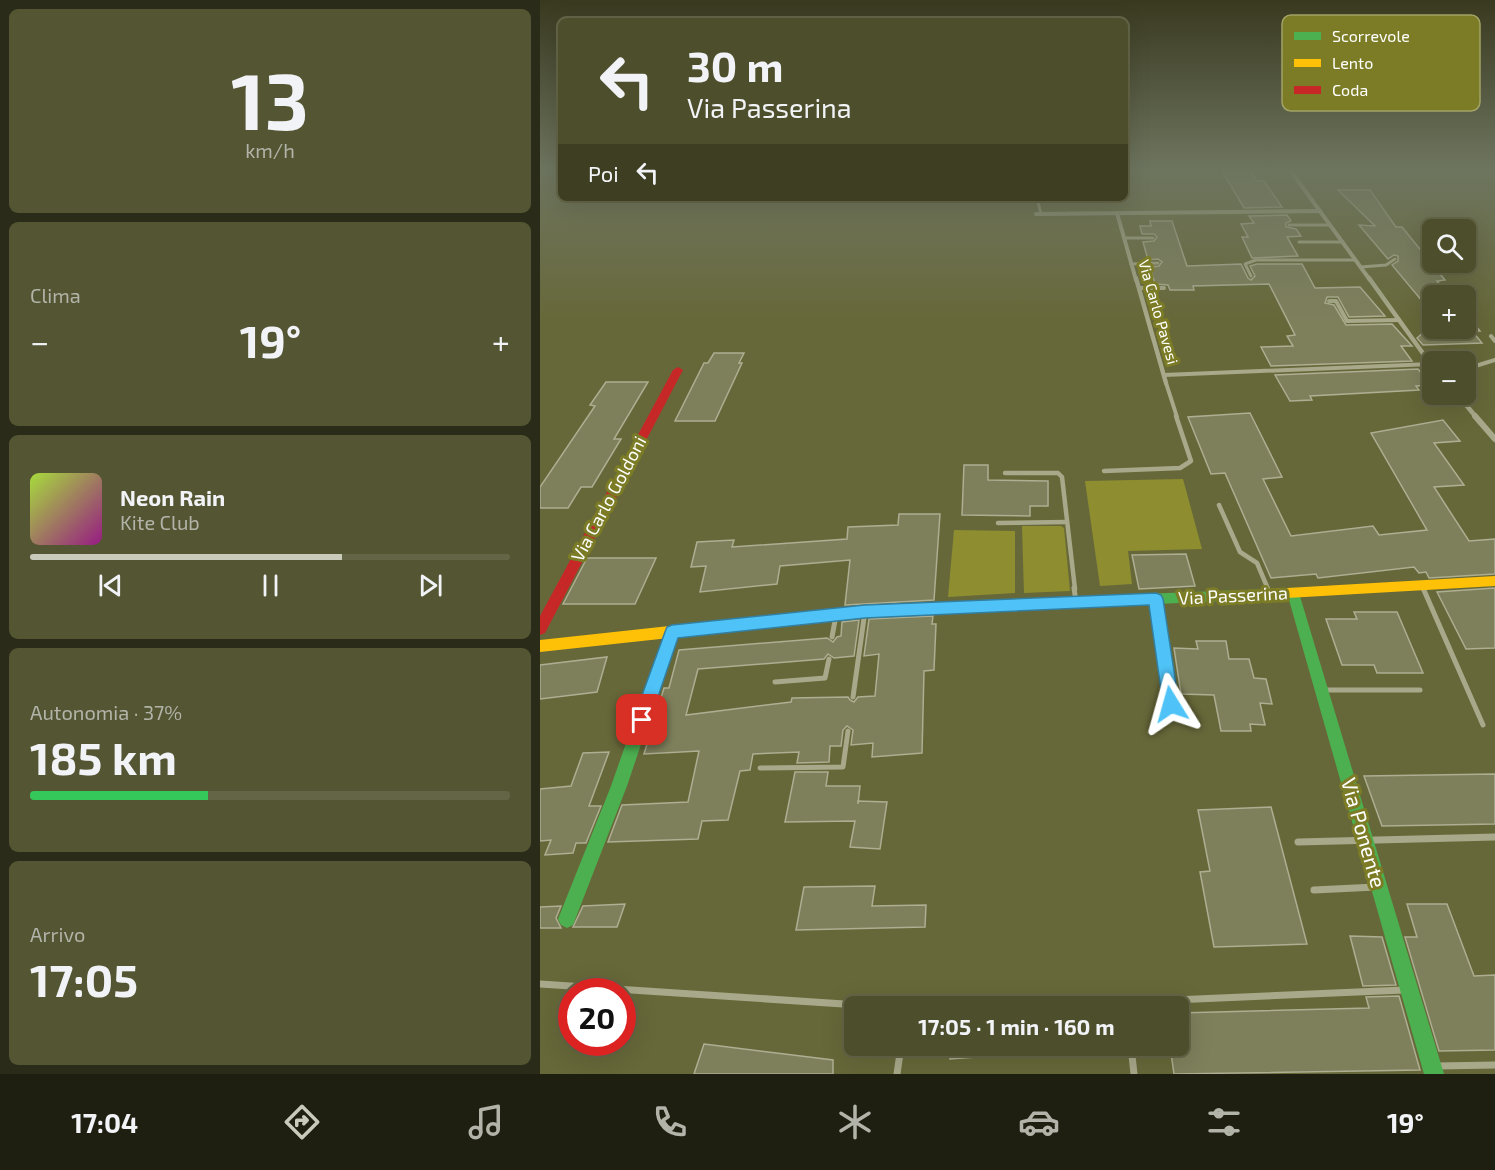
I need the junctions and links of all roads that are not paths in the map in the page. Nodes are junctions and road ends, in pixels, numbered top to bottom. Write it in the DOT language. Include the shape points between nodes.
graph roads {
  1 [pos="1119,220"];
  2 [pos="1327,220"];
  3 [pos="1289,225"];
  4 [pos="1330,225"];
  5 [pos="1124,238"];
  6 [pos="1152,238"];
  7 [pos="1343,242"];
  8 [pos="1299,243"];
  9 [pos="1395,259"];
  10 [pos="1355,260"];
  11 [pos="1158,263"];
  12 [pos="1131,264"];
  13 [pos="1361,267"];
  14 [pos="1251,276"];
  15 [pos="1139,288"];
  16 [pos="1164,288"];
  17 [pos="1329,301"];
  18 [pos="1399,320"];
  19 [pos="1491,336"];
  20 [pos="1495,341"];
  21 [pos="1422,351"];
  22 [pos="1495,360"];
  23 [pos="1422,365"];
  24 [pos="1476,366"];
  25 [pos="678,370"];
  26 [pos="1164,375"];
  27 [pos="1166,383"];
  28 [pos="1466,405"];
  29 [pos="1495,440"];
  30 [pos="1104,471"];
  31 [pos="1005,473"];
  32 [pos="1219,505"];
  33 [pos="1067,522"];
  34 [pos="999,523"];
  35 [pos="1495,581"];
  36 [pos="1422,585"];
  37 [pos="1293,593"];
  38 [pos="1270,594"];
  39 [pos="1156,599"];
  40 [pos="1076,602"];
  41 [pos="865,611"];
  42 [pos="836,615"];
  43 [pos="540,629"];
  44 [pos="672,632"];
  45 [pos="832,637"];
  46 [pos="540,646"];
  47 [pos="829,659"];
  48 [pos="775,682"];
  49 [pos="1321,690"];
  50 [pos="1420,690"];
  51 [pos="853,697"];
  52 [pos="1171,704"];
  53 [pos="1483,725"];
  54 [pos="848,731"];
  55 [pos="760,768"];
  56 [pos="1495,837"];
  57 [pos="1365,840"];
  58 [pos="1298,842"];
  59 [pos="1379,887"];
  60 [pos="1314,890"];
  61 [pos="567,919"];
  62 [pos="540,984"];
  63 [pos="1409,990"];
  64 [pos="1189,999"];
  65 [pos="844,1004"];
  66 [pos="900,1056"];
  67 [pos="1132,1056"];
  68 [pos="1495,1065"];
  69 [pos="1432,1070"];
  70 [pos="897,1074"];
  71 [pos="1134,1074"];
  1 -- 5 [label="street, Via Carlo Pavesi"];
  2 -- 4 [label="street"];
  3 -- 4 [label="lane"];
  4 -- 7 [label="street"];
  5 -- 6 [label="lane"];
  5 -- 12 [label="street, Via Carlo Pavesi"];
  7 -- 8 [label="lane"];
  7 -- 10 [label="street"];
  9 -- 13 [label="lane" via="1386,265"];
  10 -- 13 [label="street"];
  10 -- 14 [label="lane" via="1256,260 1245,264"];
  11 -- 12 [label="lane"];
  12 -- 15 [label="street, Via Carlo Pavesi"];
  13 -- 18 [label="street"];
  15 -- 16 [label="lane"];
  15 -- 26 [label="street, Via Carlo Pavesi"];
  17 -- 18 [label="lane" via="1336,301 1347,321"];
  18 -- 21 [label="street"];
  19 -- 20 [label="lane"];
  22 -- 24 [label="lane"];
  23 -- 26 [label="lane"];
  25 -- 43 [label="street, Via Carlo Goldoni"];
  26 -- 27 [label="street, Via Carlo Pavesi"];
  27 -- 30 [label="lane" via="1191,461 1180,468"];
  28 -- 29 [label="street"];
  31 -- 33 [label="lane" via="1058,473 1062,477"];
  32 -- 38 [label="lane" via="1240,552 1257,563"];
  33 -- 34 [label="lane"];
  33 -- 40 [label="lane"];
  35 -- 36 [label="street, Via Passerina"];
  36 -- 37 [label="street, Via Passerina"];
  36 -- 53 [label="lane"];
  37 -- 38 [label="street, Via Passerina"];
  37 -- 49 [label="street, Via Ponente"];
  38 -- 39 [label="street, Via Passerina"];
  39 -- 40 [label="street, Via Passerina"];
  39 -- 52 [label="lane"];
  40 -- 41 [label="street, Via Passerina"];
  41 -- 42 [label="street, Via Passerina"];
  41 -- 51 [label="lane"];
  42 -- 44 [label="street, Via Passerina"];
  42 -- 45 [label="lane"];
  44 -- 46 [label="street, Via Passerina"];
  44 -- 61 [label="street" via="619,786"];
  47 -- 48 [label="lane" via="825,678"];
  49 -- 50 [label="lane"];
  49 -- 57 [label="street, Via Ponente"];
  54 -- 55 [label="lane" via="843,767"];
  56 -- 57 [label="lane"];
  57 -- 58 [label="lane"];
  57 -- 59 [label="street, Via Ponente"];
  59 -- 60 [label="lane"];
  59 -- 63 [label="street, Via Ponente"];
  62 -- 65 [label="lane"];
  63 -- 64 [label="lane"];
  63 -- 69 [label="street, Via Ponente"];
  66 -- 70 [label="lane"];
  67 -- 71 [label="lane"];
  68 -- 69 [label="lane"];
}
